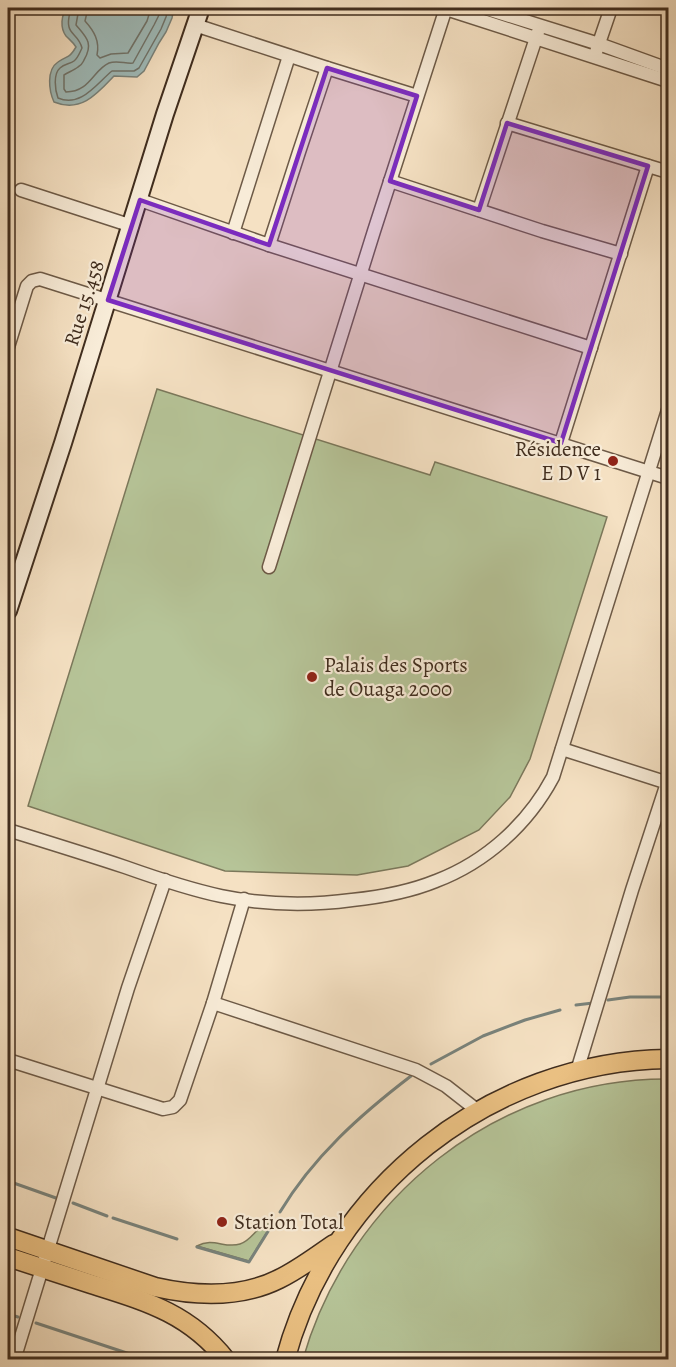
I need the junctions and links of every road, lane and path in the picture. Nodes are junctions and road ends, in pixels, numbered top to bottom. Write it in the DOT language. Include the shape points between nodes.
graph roads {
  1 [pos="201,8"];
  2 [pos="445,8"];
  3 [pos="484,8"];
  4 [pos="610,8"];
  5 [pos="195,25"];
  6 [pos="539,26"];
  7 [pos="536,39"];
  8 [pos="599,44"];
  9 [pos="289,56"];
  10 [pos="594,57"];
  11 [pos="327,68"];
  12 [pos="669,69"];
  13 [pos="669,81"];
  14 [pos="417,96"];
  15 [pos="507,123"];
  16 [pos="648,166"];
  17 [pos="669,172"];
  18 [pos="390,181"];
  19 [pos="21,190"];
  20 [pos="140,200"];
  21 [pos="479,210"];
  22 [pos="132,226"];
  23 [pos="233,233"];
  24 [pos="269,245"];
  25 [pos="621,254"];
  26 [pos="360,274"];
  27 [pos="108,300"];
  28 [pos="8,347"];
  29 [pos="591,348"];
  30 [pos="330,370"];
  31 [pos="669,410"];
  32 [pos="561,443"];
  33 [pos="649,472"];
  34 [pos="669,478"];
  35 [pos="269,567"];
  36 [pos="13,574"];
  37 [pos="8,612"];
  38 [pos="562,749"];
  39 [pos="668,782"];
  40 [pos="8,830"];
  41 [pos="165,880"];
  42 [pos="244,899"];
  43 [pos="213,1003"];
  44 [pos="669,1059"];
  45 [pos="8,1060"];
  46 [pos="577,1071"];
  47 [pos="97,1088"];
  48 [pos="478,1111"];
  49 [pos="8,1237"];
  50 [pos="338,1241"];
  51 [pos="48,1250"];
  52 [pos="8,1257"];
  53 [pos="42,1268"];
  54 [pos="14,1359"];
  55 [pos="226,1359"];
  56 [pos="285,1359"];
  1 -- 5 [label="main road, Rue 15.458"];
  2 -- 7 [label="street"];
  2 -- 14 [label="street"];
  3 -- 6 [label="street"];
  4 -- 8 [label="street"];
  5 -- 9 [label="street"];
  5 -- 20 [label="main road, Rue 15.458"];
  6 -- 7 [label="street"];
  6 -- 8 [label="street"];
  7 -- 10 [label="street"];
  7 -- 15 [label="street"];
  8 -- 10 [label="street"];
  8 -- 12 [label="street"];
  9 -- 11 [label="street"];
  9 -- 23 [label="street"];
  10 -- 13 [label="street"];
  11 -- 14 [label="street"];
  11 -- 24 [label="street"];
  14 -- 18 [label="street"];
  15 -- 16 [label="street"];
  15 -- 21 [label="street"];
  16 -- 17 [label="street"];
  16 -- 25 [label="street"];
  18 -- 21 [label="street"];
  18 -- 26 [label="street"];
  19 -- 22 [label="street"];
  20 -- 22 [label="main road, Rue 15.458"];
  20 -- 23 [label="street"];
  21 -- 25 [label="street"];
  22 -- 27 [label="main road, Rue 15.458"];
  23 -- 24 [label="street"];
  24 -- 26 [label="street"];
  25 -- 29 [label="street"];
  26 -- 29 [label="street"];
  26 -- 30 [label="street"];
  27 -- 28 [label="street" via="40,279 32,281"];
  27 -- 30 [label="street"];
  27 -- 36 [label="main road, Rue 15.458" via="63,443"];
  29 -- 32 [label="street"];
  30 -- 32 [label="street"];
  30 -- 35 [label="street"];
  31 -- 33 [label="street"];
  32 -- 33 [label="street"];
  33 -- 34 [label="street"];
  33 -- 38 [label="street"];
  36 -- 37 [label="main road, Rue 15.458"];
  38 -- 39 [label="street"];
  38 -- 42 [label="street" via="553,777 535,807 492,849 446,877 378,897 314,905"];
  39 -- 46 [label="street"];
  40 -- 41 [label="street"];
  41 -- 42 [label="street"];
  41 -- 47 [label="street"];
  42 -- 43 [label="street"];
  43 -- 47 [label="street" via="180,1100 172,1107 163,1109"];
  43 -- 48 [label="street" via="416,1070 446,1086"];
  44 -- 46 [label="main road"];
  45 -- 47 [label="street"];
  46 -- 48 [label="main road" via="526,1088"];
  47 -- 51 [label="street"];
  48 -- 50 [label="main road" via="400,1168 362,1208"];
  49 -- 51 [label="main road"];
  50 -- 51 [label="main road" via="280,1279 261,1287 216,1293 155,1287"];
  50 -- 56 [label="main road" via="302,1309"];
  51 -- 53 [label="street"];
  52 -- 53 [label="main road"];
  53 -- 54 [label="street"];
  53 -- 55 [label="main road" via="163,1308 214,1344"];
}
